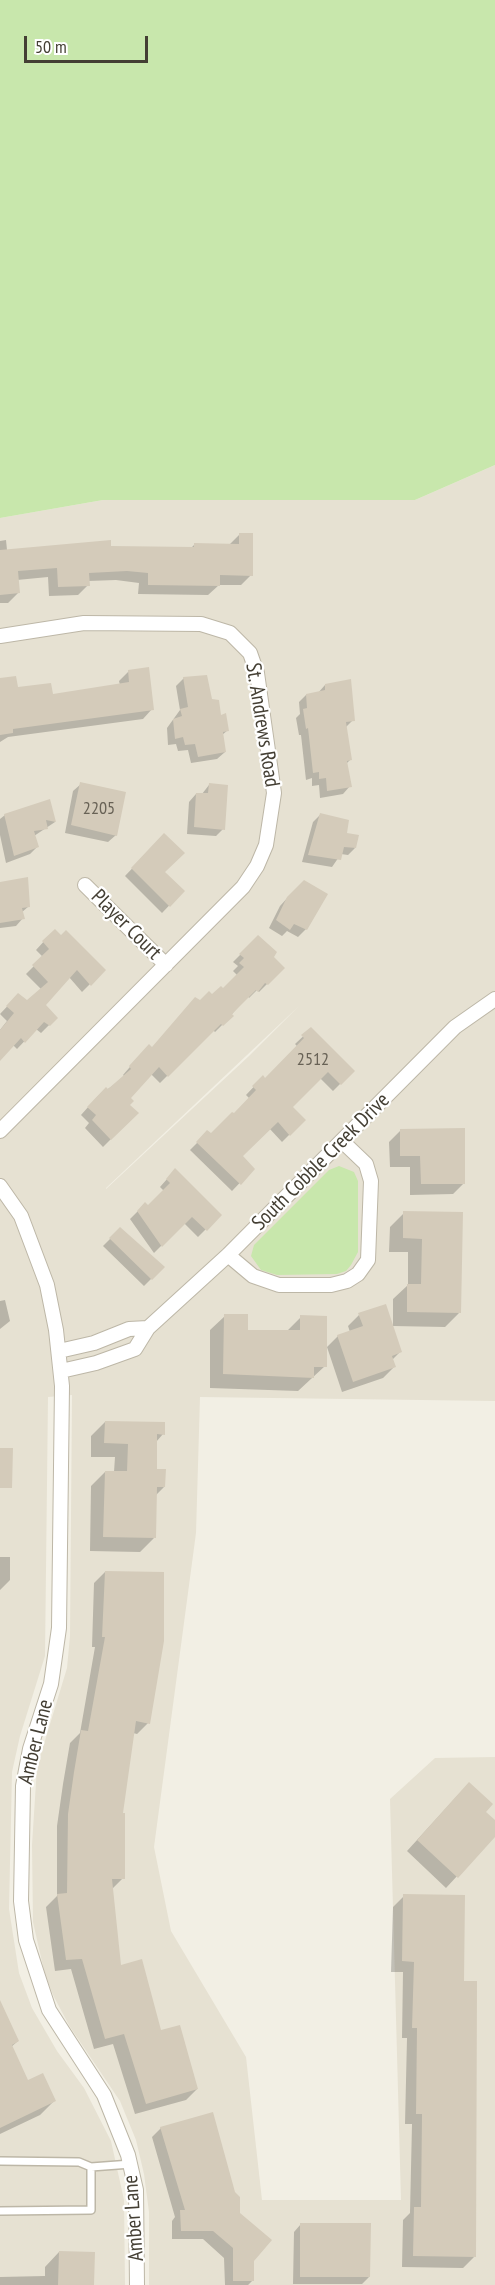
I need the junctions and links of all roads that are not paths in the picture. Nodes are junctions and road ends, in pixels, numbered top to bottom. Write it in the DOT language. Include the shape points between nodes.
graph roads {
  1 [pos="0,636"];
  2 [pos="85,885"];
  3 [pos="166,965"];
  4 [pos="495,999"];
  5 [pos="0,1131"];
  6 [pos="343,1142"];
  7 [pos="0,1186"];
  8 [pos="228,1255"];
  9 [pos="148,1328"];
  10 [pos="59,1351"];
  11 [pos="61,1371"];
  12 [pos="0,2161"];
  13 [pos="130,2164"];
  14 [pos="91,2167"];
  15 [pos="0,2211"];
  16 [pos="137,2285"];
  1 -- 3 [label="street, St. Andrews Road" via="84,623 201,624 230,633 250,653 258,673 274,793 266,845 243,887"];
  2 -- 3 [label="street, Player Court"];
  3 -- 5 [label="street, St. Andrews Road"];
  4 -- 6 [label="street, South Cobble Creek Drive" via="455,1027"];
  6 -- 8 [label="street, South Cobble Creek Drive"];
  6 -- 8 [label="street" via="366,1164 371,1181 368,1260 358,1274 331,1285 279,1285 253,1276"];
  7 -- 10 [label="street, Amber Lane" via="21,1216 34,1248 47,1285"];
  8 -- 9 [label="street, South Cobble Creek Drive"];
  9 -- 10 [label="street" via="129,1329"];
  9 -- 11 [label="street, South Cobble Creek Drive" via="135,1349"];
  10 -- 11 [label="street, Amber Lane"];
  11 -- 13 [label="street, Amber Lane" via="60,1628 51,1684 30,1749 23,1786 21,1901 26,1940 49,2010 104,2095"];
  12 -- 14 [label="lane" via="79,2162"];
  13 -- 14 [label="lane"];
  13 -- 16 [label="street, Amber Lane" via="138,2216"];
  14 -- 15 [label="lane" via="91,2210"];
}
